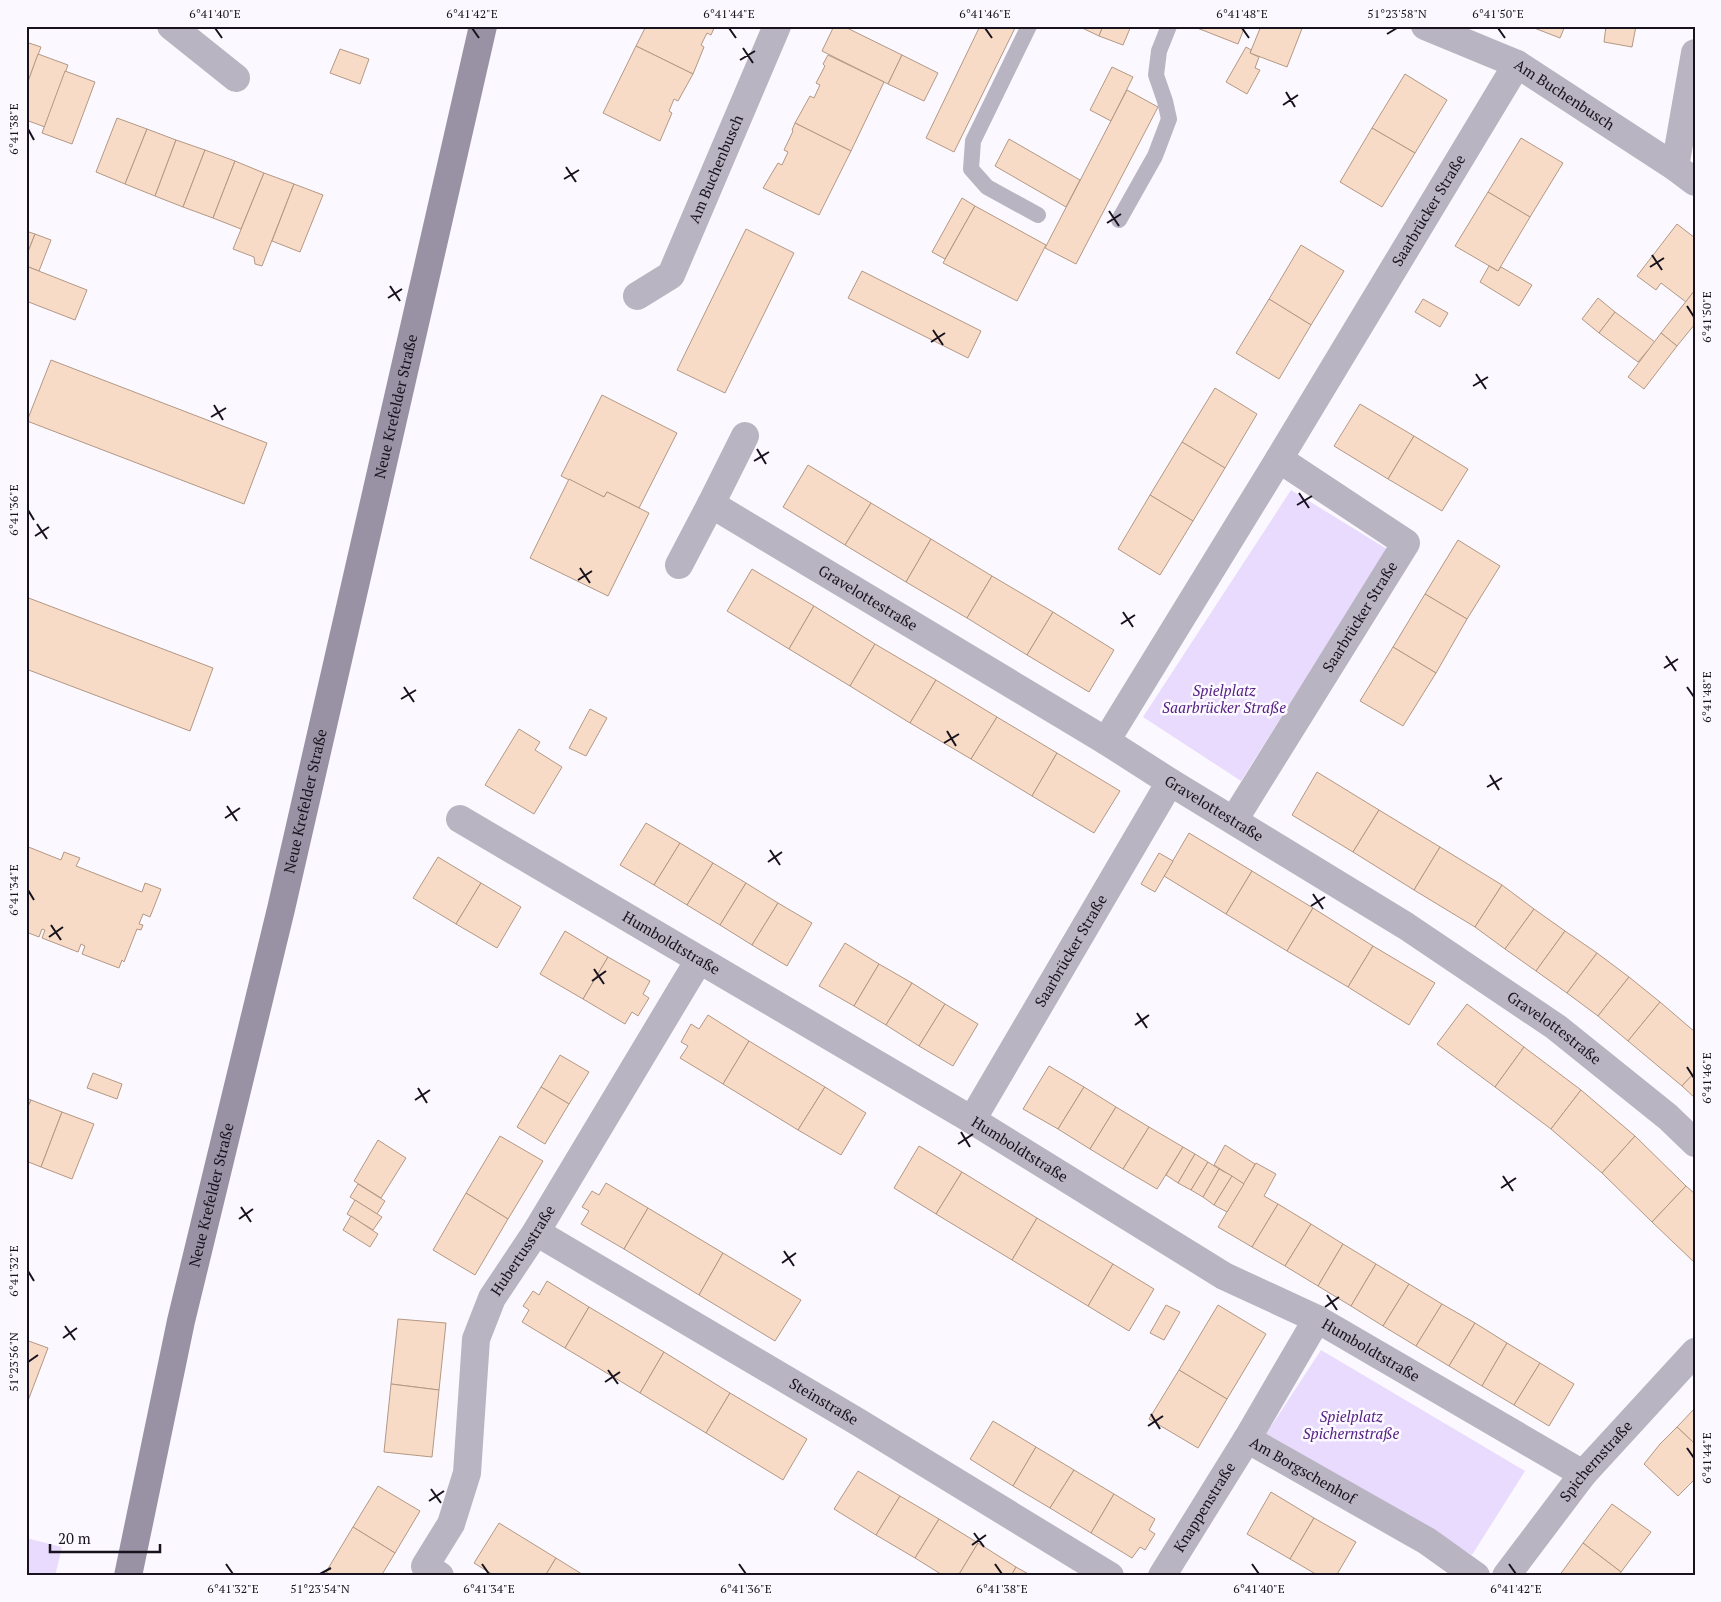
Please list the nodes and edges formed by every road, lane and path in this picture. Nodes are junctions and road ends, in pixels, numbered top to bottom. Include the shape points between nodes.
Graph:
1 (171, 26) edge
2 (484, 26) edge
3 (778, 26) edge
4 (1029, 26) edge
5 (1169, 26) edge
6 (1424, 26) edge
7 (1695, 53) edge
8 (1517, 64) junction
9 (236, 78) dead end
10 (1685, 175) edge
11 (1038, 215) dead end
12 (1120, 220) dead end
13 (636, 296) dead end
14 (745, 436) dead end
15 (1279, 459) junction
16 (711, 504) junction
17 (679, 565) dead end
18 (1106, 741) junction
19 (1170, 782) junction
20 (460, 819) dead end
21 (1234, 820) junction
22 (699, 960) junction
23 (972, 1120) junction
24 (1695, 1143) edge
25 (536, 1232) junction
26 (1317, 1320) junction
27 (1695, 1352) edge
28 (1247, 1439) junction
29 (1583, 1474) junction
30 (432, 1571) edge
31 (128, 1576) edge
32 (1110, 1576) edge
33 (1162, 1576) edge
34 (1476, 1576) edge
35 (1506, 1576) edge

1 - 9 street
2 - 31 main road, Neue Krefelder Straße via 283,899 181,1321
3 - 13 street, Am Buchenbusch via 670,275
4 - 11 lane via 973,141 971,169 987,187
5 - 12 lane via 1156,75 1169,119 1155,156
6 - 8 street, Am Buchenbusch
7 - 10 street
8 - 10 street, Am Buchenbusch
8 - 15 street, Saarbrücker Straße
14 - 16 street
15 - 18 street, Saarbrücker Straße
15 - 21 street, Saarbrücker Straße via 1406,543
16 - 17 street
16 - 18 street, Gravelottestraße
18 - 19 street, Gravelottestraße
19 - 21 street, Gravelottestraße
19 - 23 street, Saarbrücker Straße
20 - 22 street, Humboldtstraße
21 - 24 street, Gravelottestraße via 1406,926 1556,1027 1668,1117
22 - 23 street, Humboldtstraße
22 - 25 street, Hubertusstraße
23 - 26 street, Humboldtstraße via 1224,1276
25 - 30 street, Hubertusstraße via 492,1298 476,1338 467,1473
25 - 32 street, Steinstraße via 858,1422
26 - 28 street, Am Borgschenhof
26 - 29 street, Humboldtstraße
27 - 29 street, Spichernstraße
28 - 33 street, Knappenstraße
28 - 34 street, Am Borgschenhof via 1427,1541
29 - 35 street, Spichernstraße

